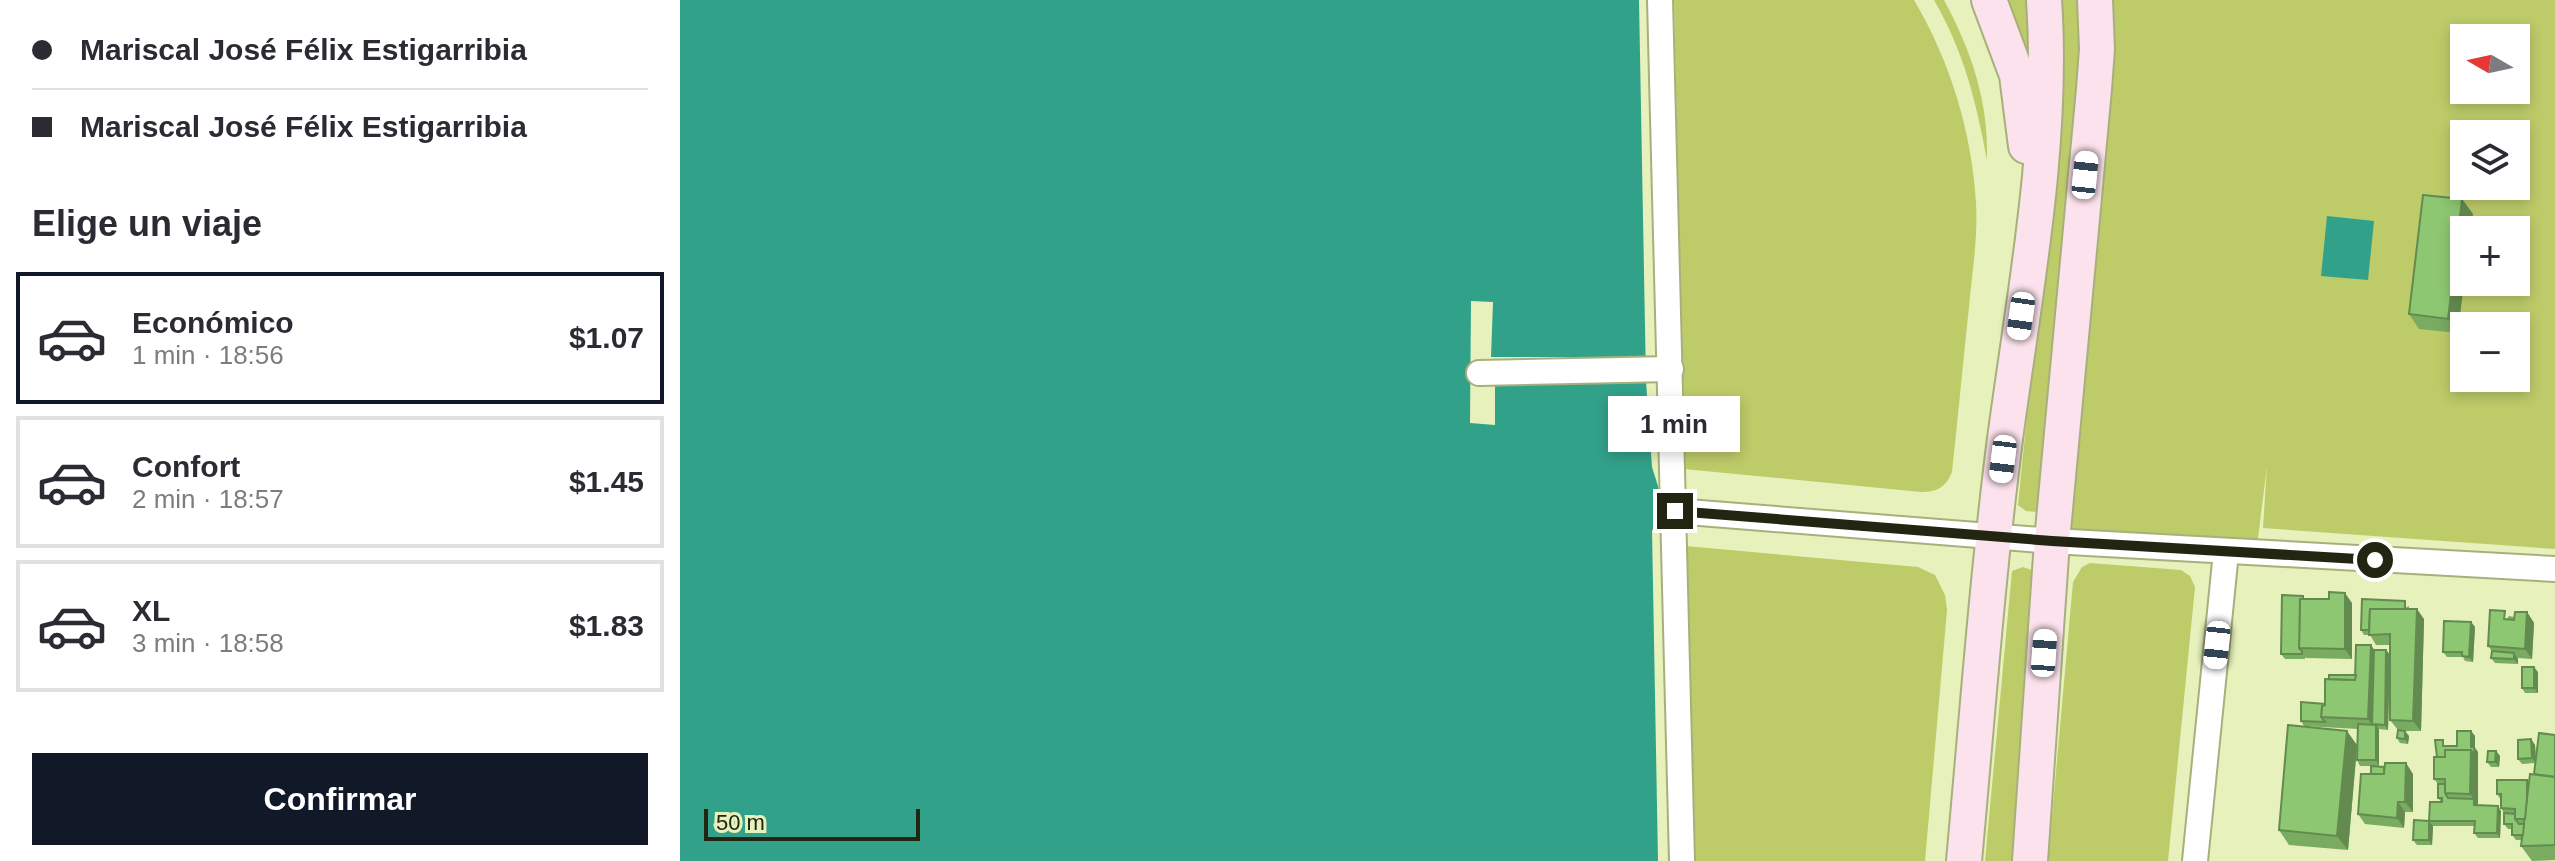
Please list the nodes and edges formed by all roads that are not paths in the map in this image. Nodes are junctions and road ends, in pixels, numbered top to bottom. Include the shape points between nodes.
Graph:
1 (1660, 0) edge
2 (1989, 0) edge
3 (2044, 0) edge
4 (2095, 0) edge
5 (2105, 0) edge
6 (2097, 49) junction
7 (2036, 200) junction
8 (1671, 369) junction
9 (1479, 373) dead end
10 (1675, 511) junction
11 (1993, 536) junction
12 (2052, 541) junction
13 (2226, 552) junction
14 (2555, 569) edge
15 (1682, 861) edge
16 (1964, 861) edge
17 (2030, 861) edge
18 (2195, 861) edge

1 - 8 street
2 - 7 main road via 2017,75
3 - 7 main road via 2047,44
4 - 6 main road
5 - 6 main road
6 - 12 main road
7 - 11 main road
8 - 9 street
8 - 10 street
10 - 11 street
10 - 15 street
11 - 12 street
11 - 16 main road
12 - 13 street
12 - 17 main road
13 - 14 street
13 - 18 street

